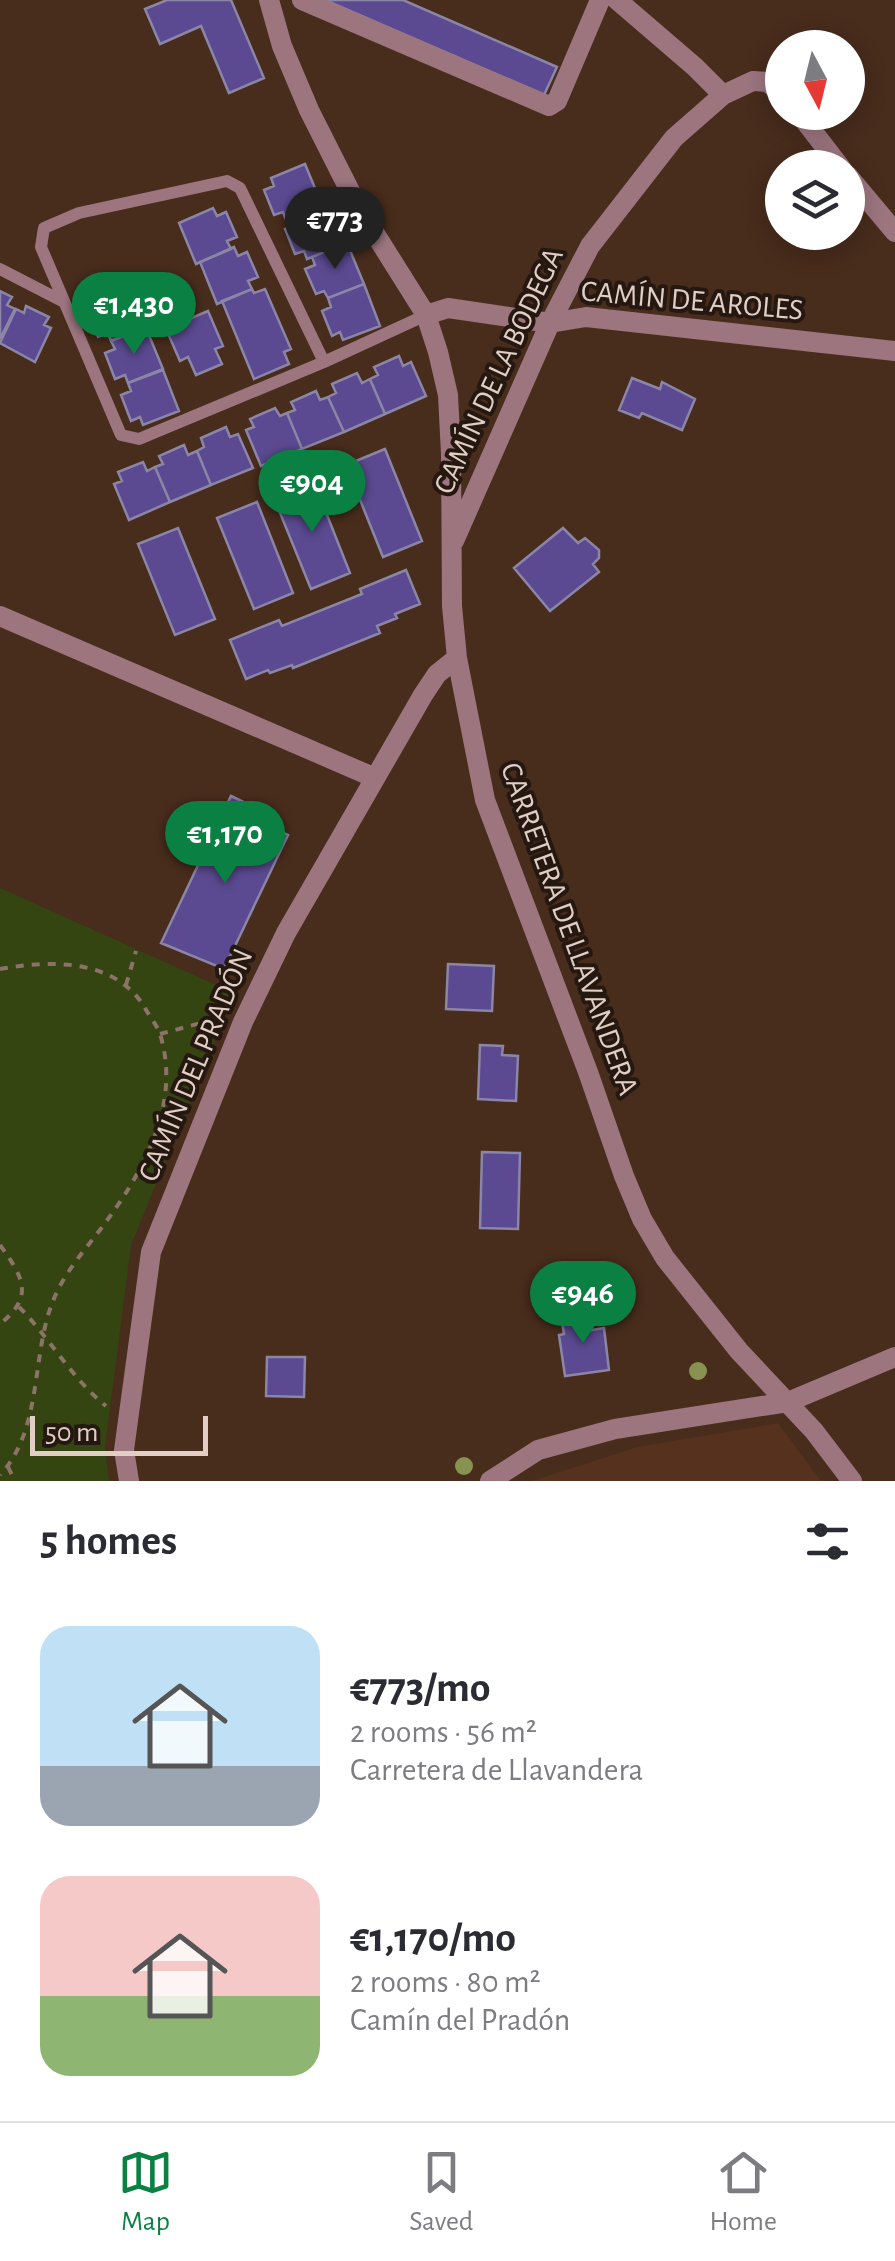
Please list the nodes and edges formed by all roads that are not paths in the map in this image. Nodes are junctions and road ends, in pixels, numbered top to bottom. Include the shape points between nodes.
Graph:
1 (269, 0) edge
2 (285, 0) edge
3 (302, 0) edge
4 (600, 0) edge
5 (617, 0) edge
6 (274, 24) junction
7 (765, 82) edge
8 (723, 95) junction
9 (812, 130) edge
10 (827, 150) edge
11 (865, 196) edge
12 (895, 232) edge
13 (0, 269) edge
14 (64, 302) junction
15 (426, 316) junction
16 (550, 323) junction
17 (895, 351) edge
18 (324, 362) junction
19 (451, 547) junction
20 (0, 616) edge
21 (456, 658) junction
22 (373, 777) junction
23 (895, 1357) edge
24 (788, 1402) junction
25 (129, 1481) edge
26 (490, 1481) edge
27 (852, 1481) edge

1 - 6 street, CARRETERA DE LLAVANDERA
2 - 6 street
3 - 4 street via 549,106 557,101
5 - 8 street
6 - 15 street, CARRETERA DE LLAVANDERA via 357,204
7 - 8 street, CAMÍN DE LA BODEGA
8 - 16 street, CAMÍN DE LA BODEGA via 674,138 590,246
9 - 10 street
11 - 12 street
13 - 14 lane
14 - 18 lane via 121,435 139,438
14 - 18 lane via 41,246 44,228 79,214 228,182 240,188
15 - 16 street, CAMÍN DE AROLES via 448,308
15 - 18 lane
15 - 19 street, CARRETERA DE LLAVANDERA via 448,396
16 - 17 street, CAMÍN DE AROLES via 586,317
16 - 19 street, CAMÍN DE LA BODEGA
19 - 21 street, CARRETERA DE LLAVANDERA
20 - 22 street
21 - 22 street, CAMÍN DEL PRADÓN via 422,695
21 - 24 street, CARRETERA DE LLAVANDERA via 485,800 636,1205 665,1258
22 - 25 street, CAMÍN DEL PRADÓN via 244,1022 151,1252 124,1450
23 - 24 street
24 - 26 street via 614,1429 538,1450
24 - 27 street, CARRETERA DE LLAVANDERA

